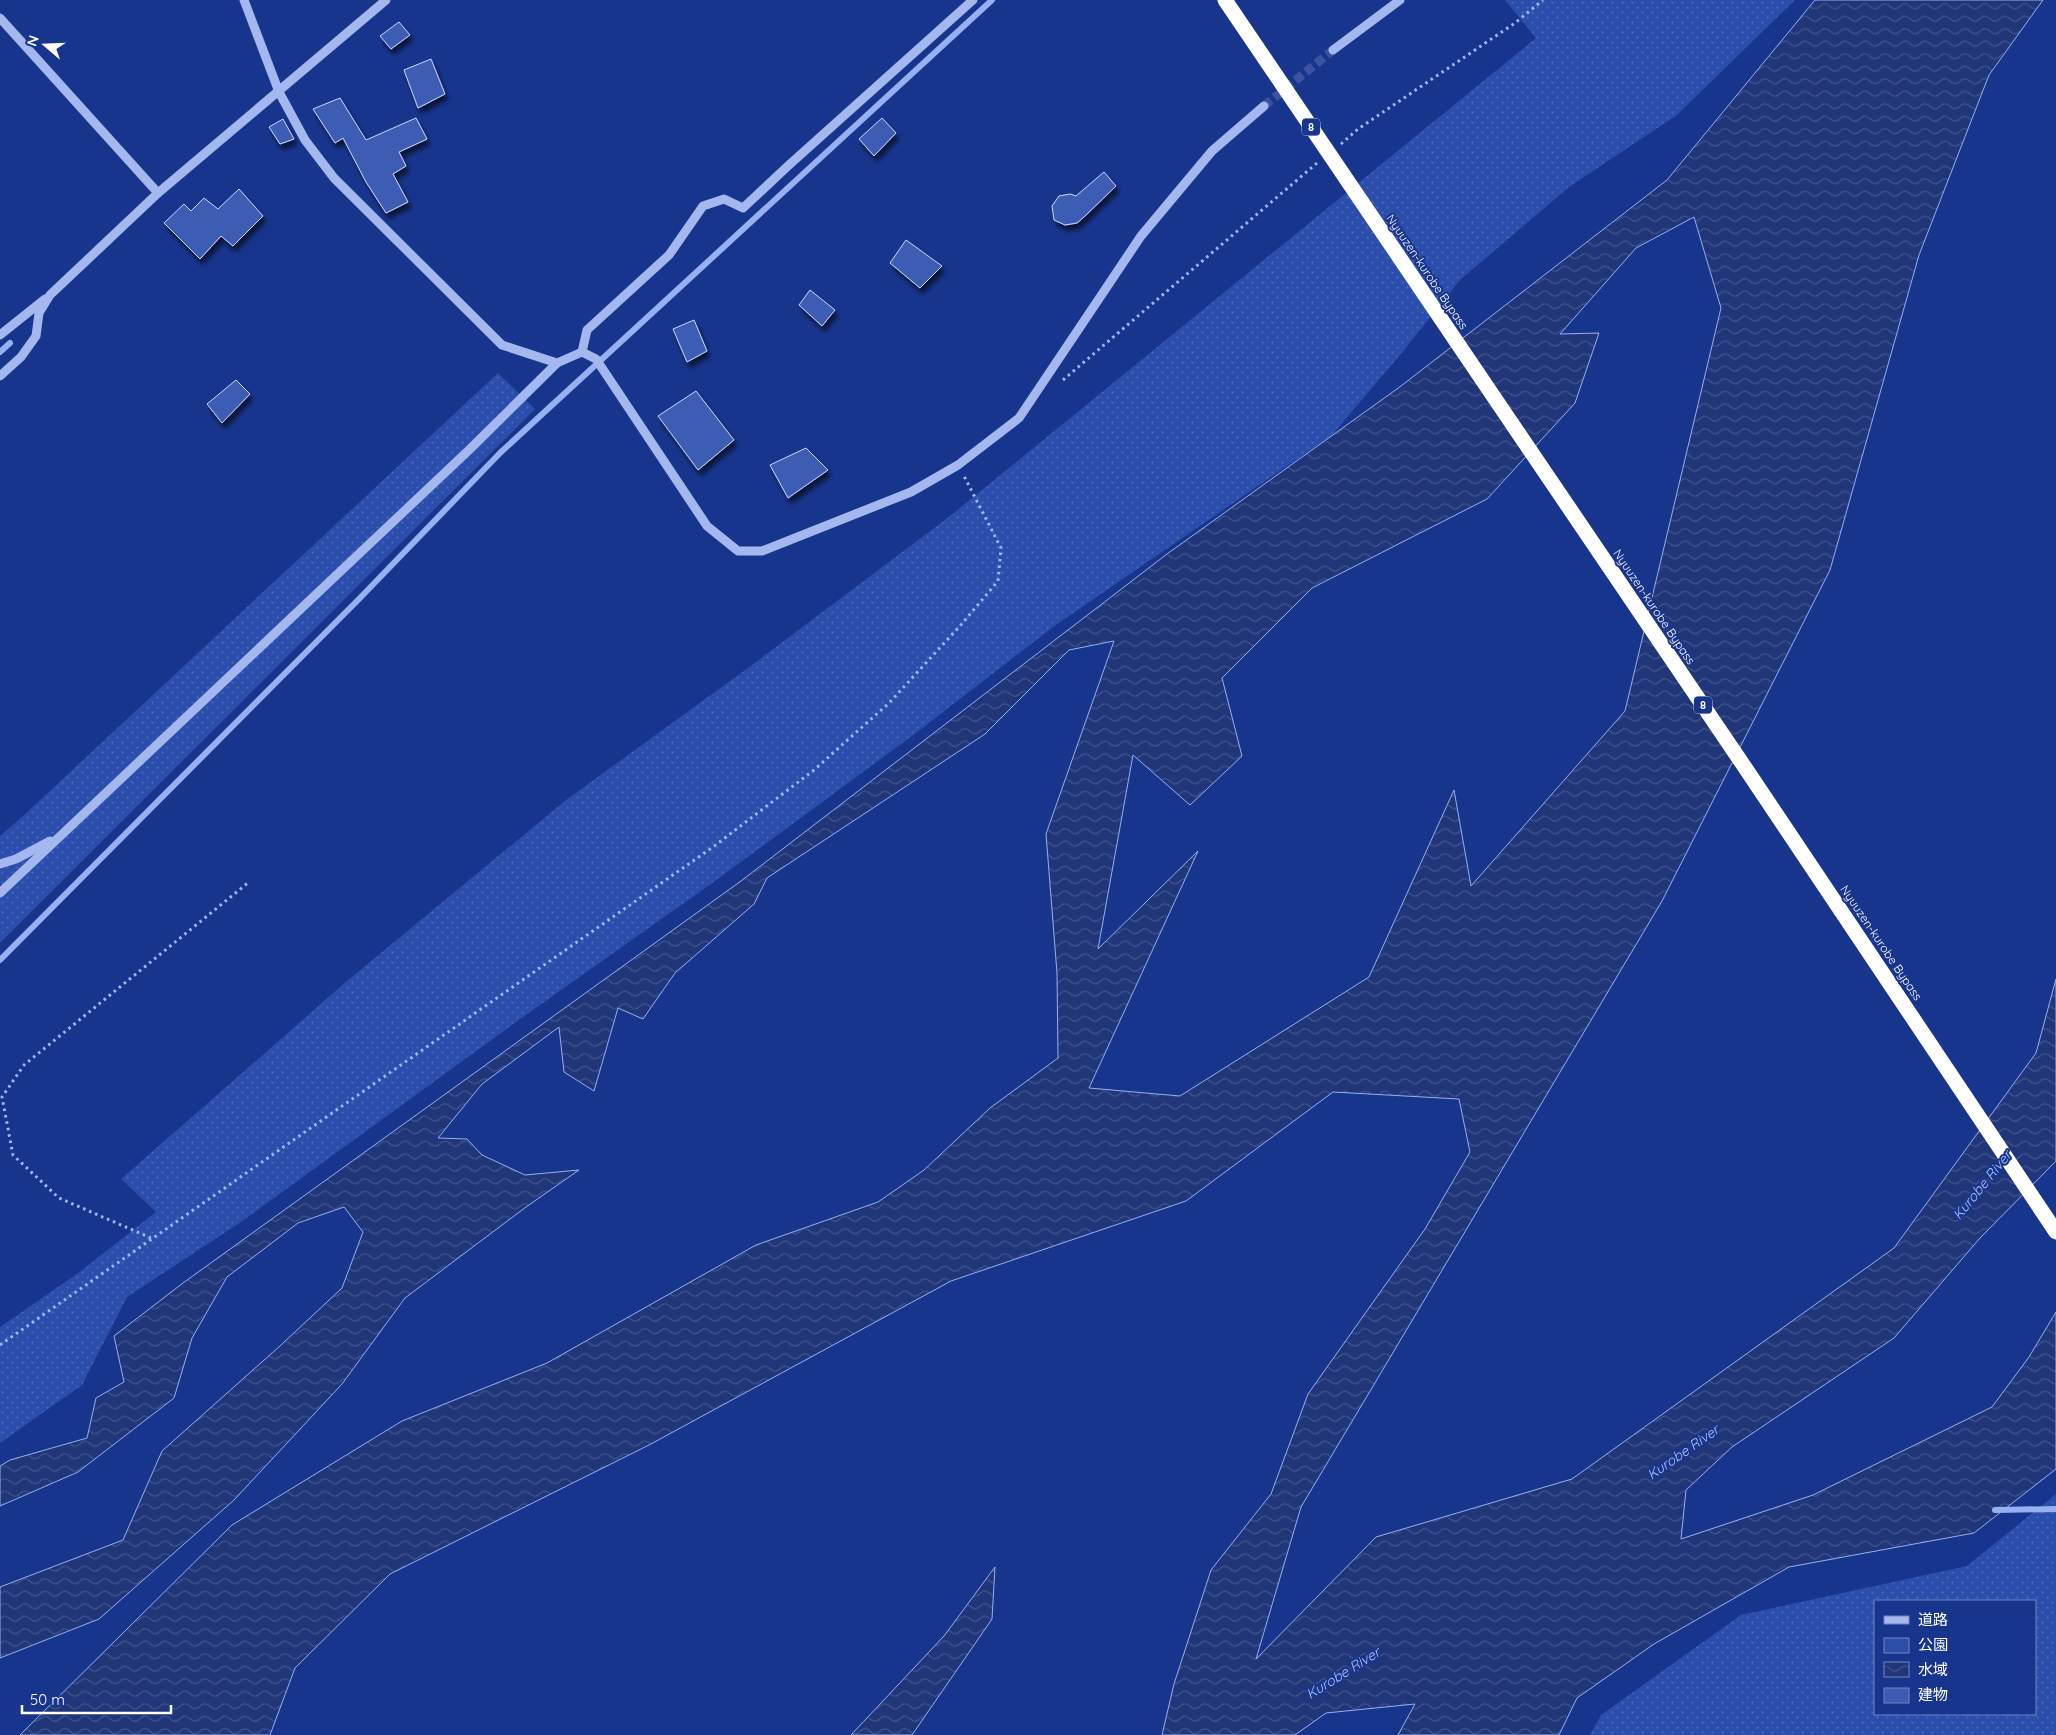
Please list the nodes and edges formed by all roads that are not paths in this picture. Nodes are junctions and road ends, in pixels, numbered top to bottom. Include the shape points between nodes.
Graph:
1 (244, 0) edge
2 (386, 0) edge
3 (973, 0) edge
4 (1225, 0) edge
5 (1400, 0) edge
6 (0, 18) edge
7 (1333, 50) tunnel mouth
8 (278, 92) junction
9 (1264, 106) tunnel mouth
10 (158, 193) junction
11 (50, 295) junction
12 (0, 334) edge
13 (582, 352) junction
14 (557, 363) junction
15 (0, 376) edge
16 (61, 835) junction
17 (0, 864) edge
18 (0, 893) edge
19 (2056, 1232) edge

1 - 8 street
2 - 8 street
3 - 13 street via 743,208 724,199 703,206 669,255 587,330
4 - 19 highway, Nyuuzen-kurobe Bypass / 8
5 - 7 street
6 - 10 street
8 - 10 street
8 - 14 street via 305,140 334,178 483,327 502,345
9 - 13 street via 1212,151 1141,236 1019,418 958,465 911,492 762,551 738,551 707,526 596,358
10 - 11 street
11 - 12 street
11 - 15 street via 39,314 36,336 22,357
13 - 14 street
14 - 16 street
16 - 17 street
16 - 18 street

